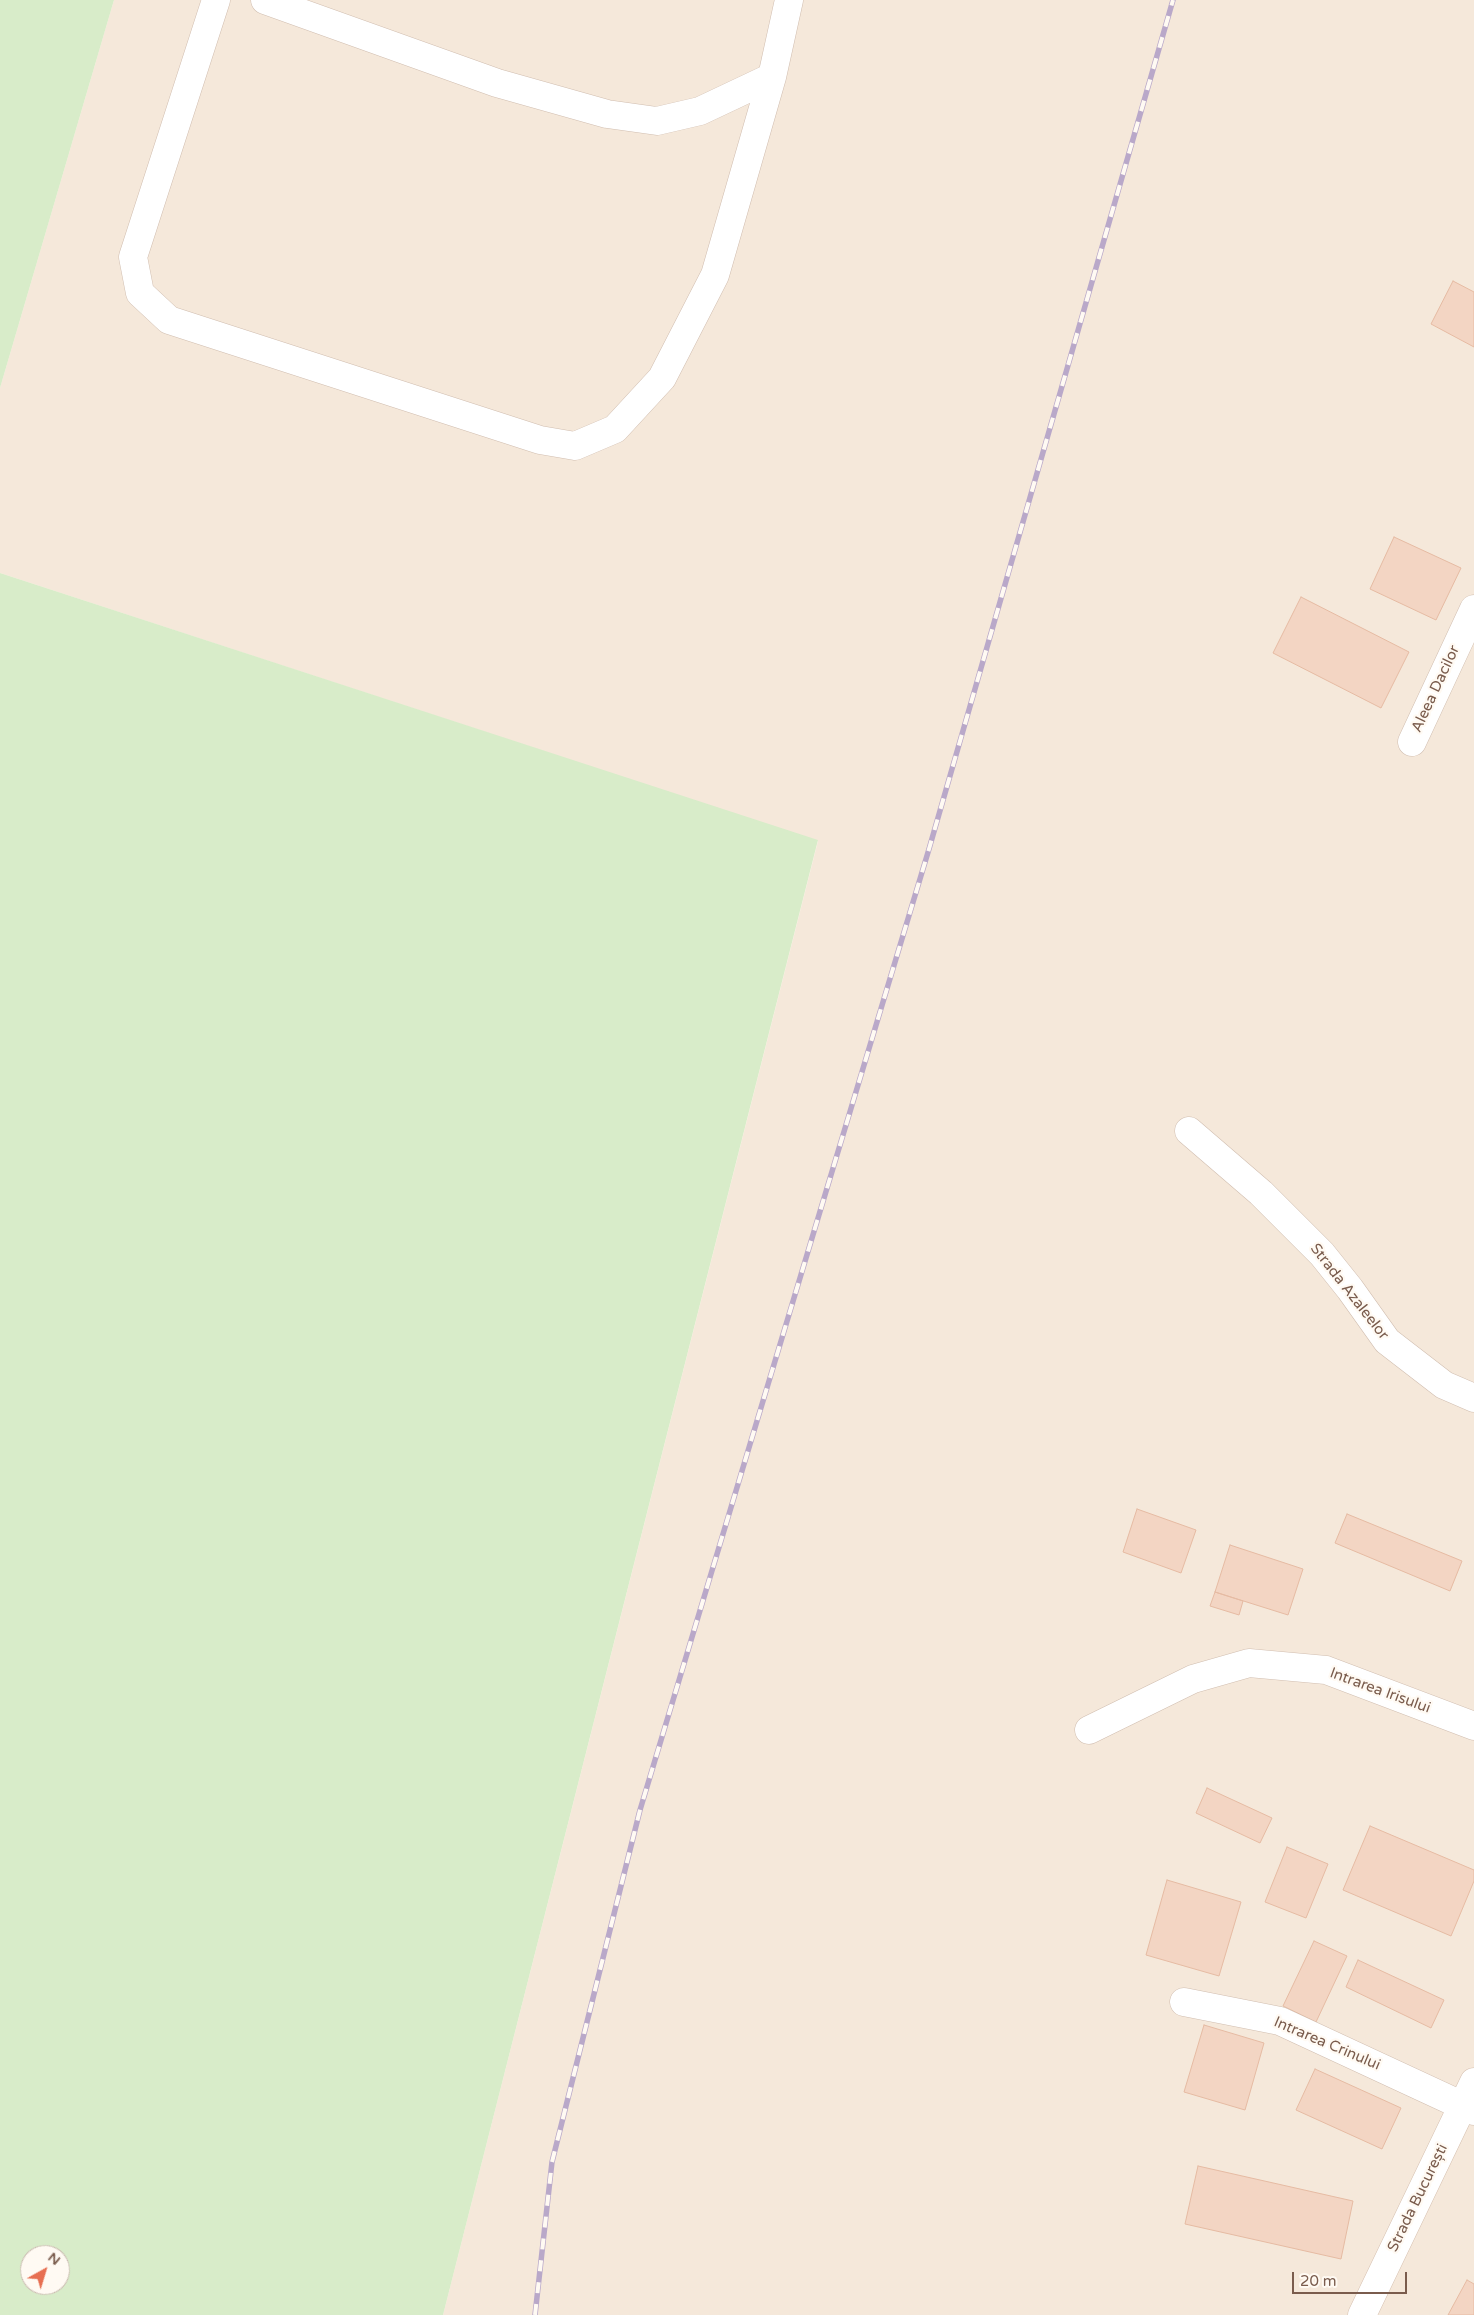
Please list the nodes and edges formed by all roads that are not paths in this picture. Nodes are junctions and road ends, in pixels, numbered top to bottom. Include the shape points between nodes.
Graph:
1 (216, 0) edge
2 (265, 0) edge
3 (789, 0) edge
4 (772, 77) junction
5 (1474, 610) edge
6 (1412, 742) dead end
7 (1189, 1131) dead end
8 (1474, 1398) edge
9 (1474, 1726) edge
10 (1089, 1730) dead end
11 (1184, 2002) dead end
12 (1470, 2099) edge
13 (1362, 2315) edge

1 - 4 street via 133,257 140,293 169,320 540,440 576,446 615,429 662,378 715,275
2 - 4 street via 497,83 607,114 657,121 700,111
3 - 4 street
5 - 6 street, Aleea Dacilor
7 - 8 street, Strada Azaleelor via 1261,1193 1322,1254 1387,1341 1444,1385
9 - 10 street, Intrarea Irisului via 1326,1670 1248,1663 1193,1679
11 - 12 street, Intrarea Crinului via 1280,2021
12 - 13 street, Strada București

